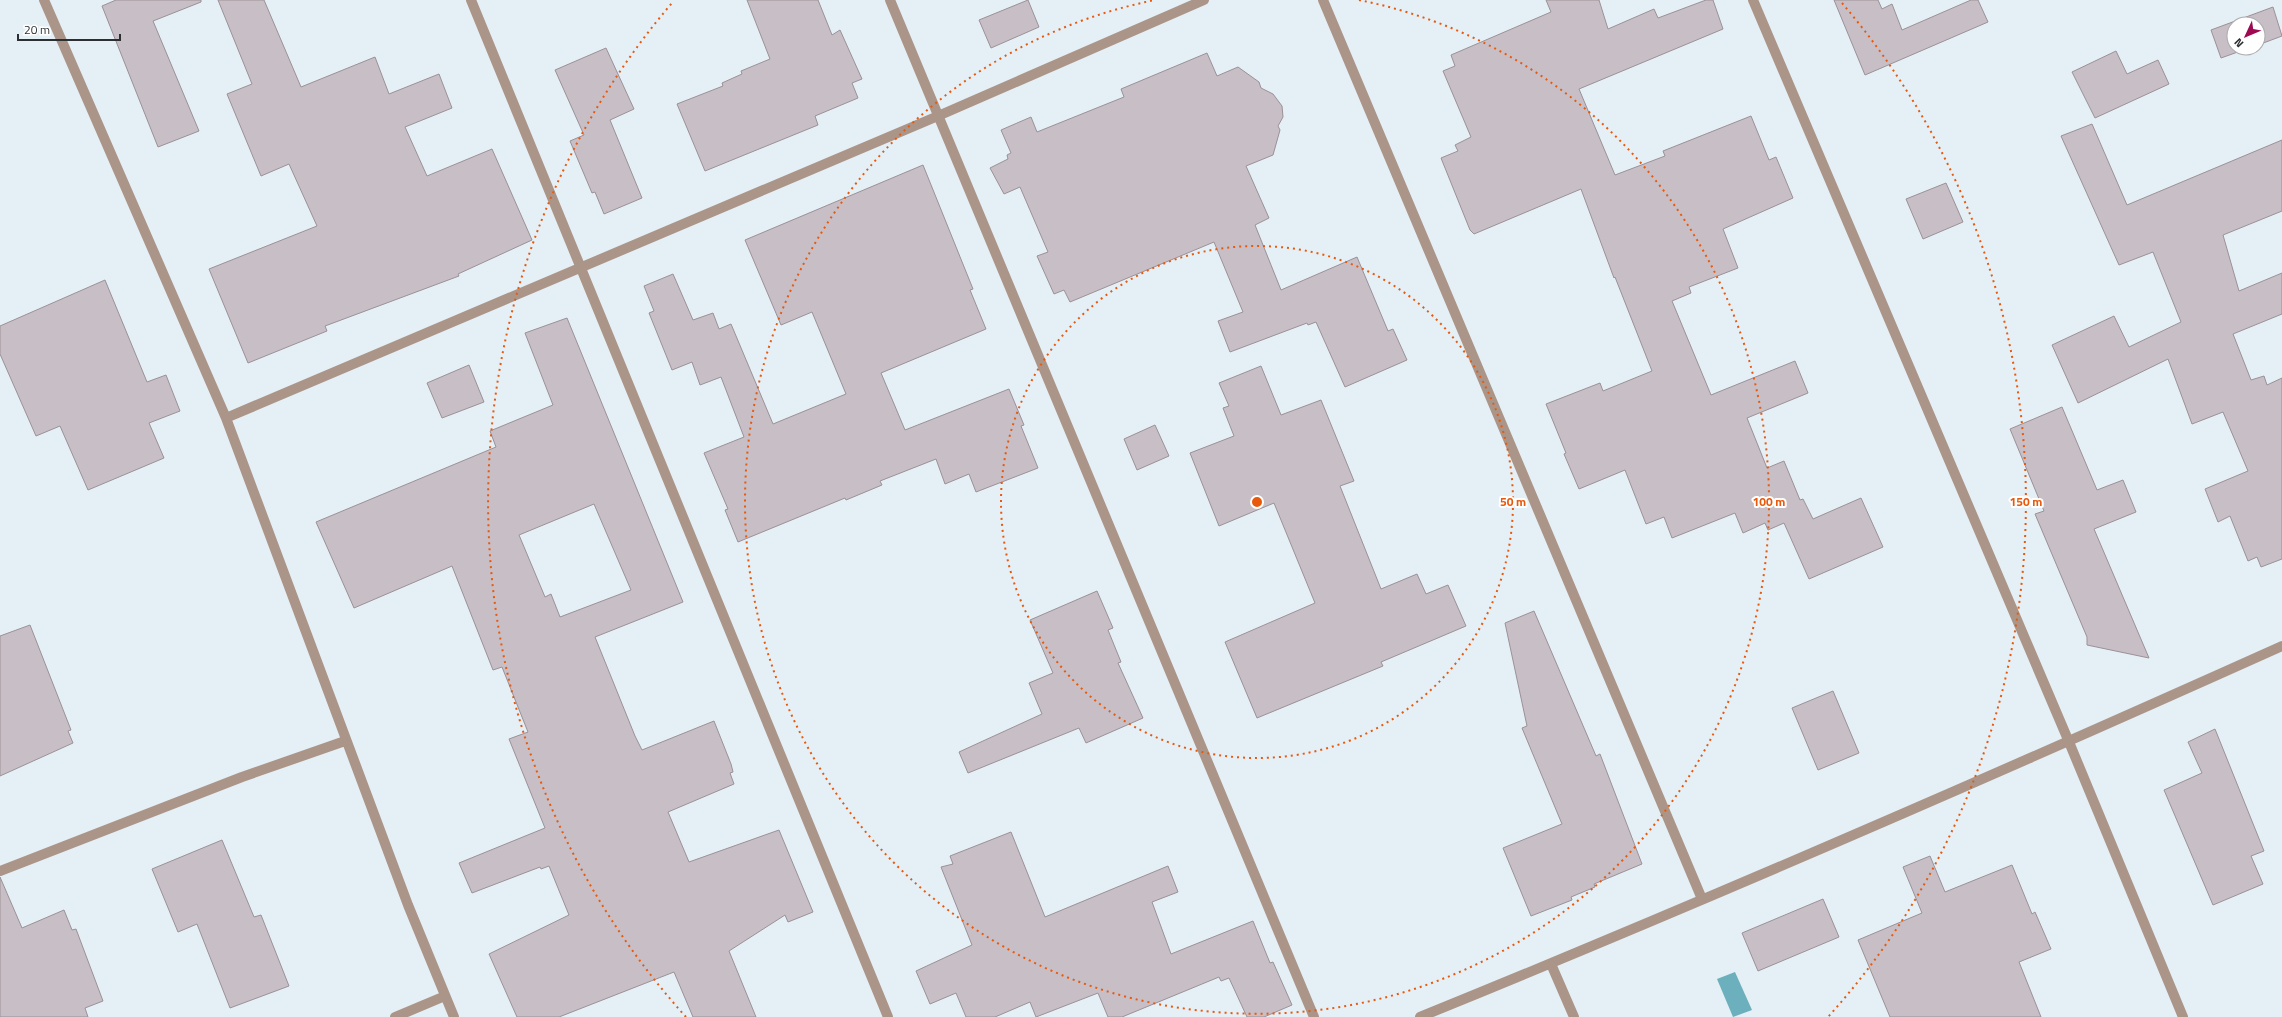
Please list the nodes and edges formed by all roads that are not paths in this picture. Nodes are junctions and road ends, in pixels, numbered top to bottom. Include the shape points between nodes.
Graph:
1 (44, 0) edge
2 (471, 0) edge
3 (890, 0) edge
4 (1204, 0) edge
5 (1323, 0) edge
6 (1753, 0) edge
7 (938, 116) junction
8 (582, 267) junction
9 (226, 418) junction
10 (2282, 646) edge
11 (345, 741) junction
12 (2069, 742) junction
13 (0, 871) edge
14 (1702, 899) junction
15 (1551, 964) junction
16 (446, 996) junction
17 (395, 1017) edge
18 (454, 1017) edge
19 (888, 1017) edge
20 (1314, 1017) edge
21 (1420, 1017) edge
22 (1574, 1017) edge
23 (2183, 1017) edge

1 - 9 street
2 - 8 street
3 - 7 street
4 - 7 street
5 - 14 street
6 - 12 street
7 - 8 street
7 - 20 street
8 - 9 street
8 - 19 street
9 - 11 street
10 - 12 street
11 - 13 street via 242,777
11 - 16 street
12 - 14 street
12 - 23 street
14 - 15 street
15 - 21 street
15 - 22 street
16 - 17 street
16 - 18 street

